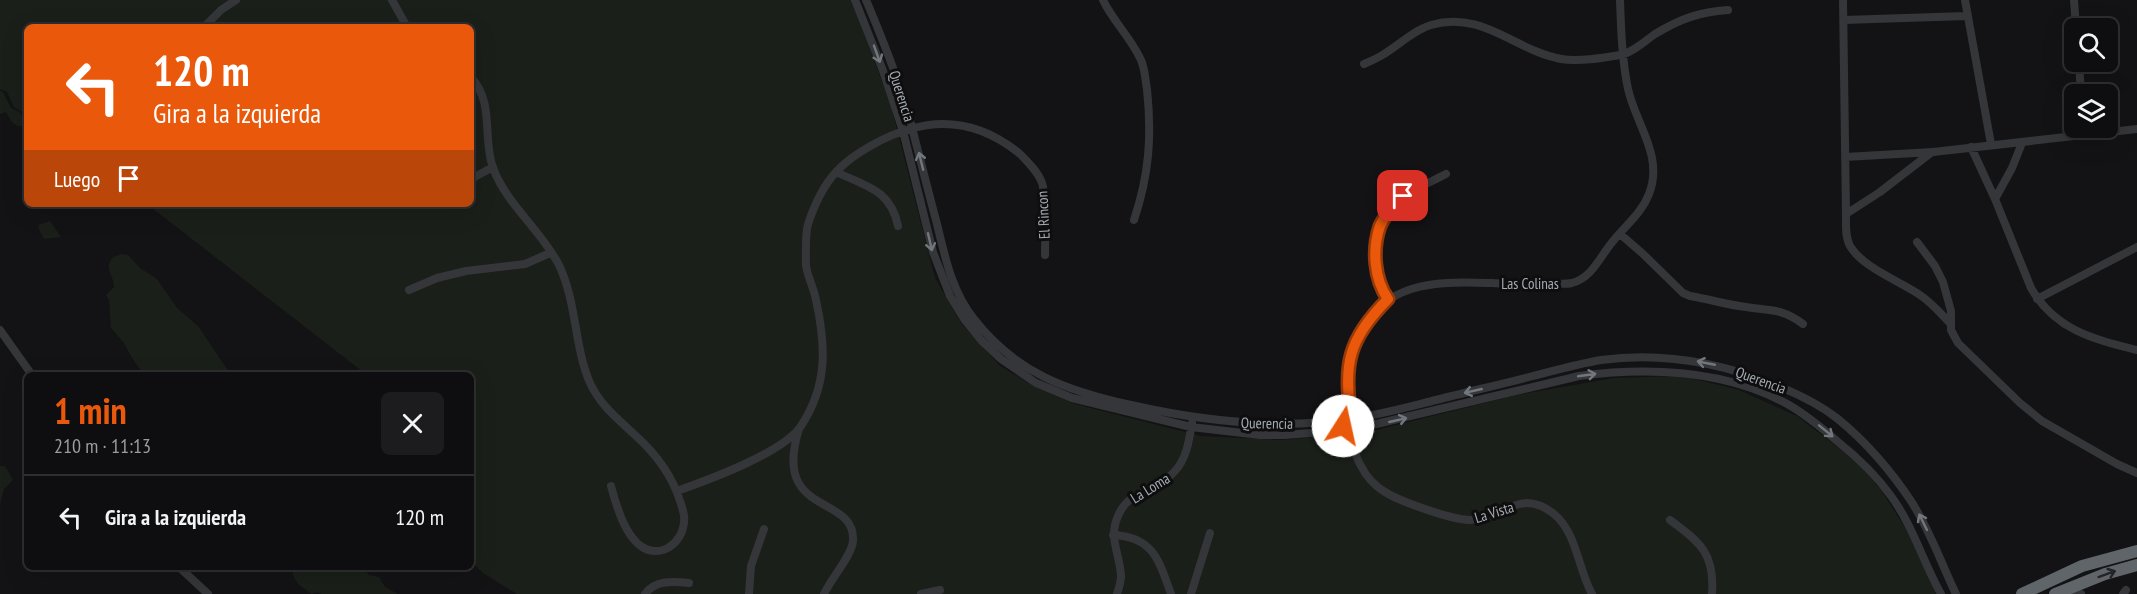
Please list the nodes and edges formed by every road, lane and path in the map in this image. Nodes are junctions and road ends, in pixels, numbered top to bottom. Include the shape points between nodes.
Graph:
1 (236, 0) edge
2 (392, 0) edge
3 (855, 0) edge
4 (866, 0) edge
5 (1103, 0) edge
6 (1620, 0) edge
7 (1843, 0) edge
8 (1965, 0) edge
9 (2074, 0) edge
10 (1728, 10) dead end
11 (1966, 16) junction
12 (2075, 18) edge
13 (1844, 20) junction
14 (207, 24) edge
15 (405, 24) edge
16 (1624, 54) junction
17 (1364, 64) dead end
18 (474, 81) edge
19 (912, 128) junction
20 (2137, 129) edge
21 (2118, 130) edge
22 (903, 131) junction
23 (2064, 134) edge
24 (2022, 142) junction
25 (1990, 144) junction
26 (1971, 147) junction
27 (1933, 152) junction
28 (1845, 157) junction
29 (493, 167) junction
30 (836, 171) junction
31 (1446, 174) dead end
32 (474, 177) edge
33 (1995, 199) junction
34 (1846, 214) junction
35 (1134, 220) dead end
36 (898, 226) dead end
37 (1620, 234) junction
38 (1917, 242) dead end
39 (2137, 247) edge
40 (550, 253) junction
41 (1045, 255) dead end
42 (409, 290) dead end
43 (1388, 299) junction
44 (2037, 299) junction
45 (1803, 324) dead end
46 (1951, 324) junction
47 (0, 330) edge
48 (2137, 350) edge
49 (30, 372) edge
50 (1510, 387) junction
51 (1194, 417) junction
52 (1351, 419) junction
53 (1259, 424) junction
54 (1191, 427) junction
55 (799, 428) junction
56 (1351, 430) junction
57 (1284, 435) junction
58 (1869, 449) junction
59 (1860, 460) junction
60 (2137, 473) edge
61 (611, 486) dead end
62 (677, 491) junction
63 (1670, 520) dead end
64 (764, 529) dead end
65 (1210, 533) dead end
66 (1113, 535) junction
67 (2137, 551) edge
68 (1937, 553) junction
69 (1925, 558) junction
70 (2091, 564) junction
71 (2137, 565) edge
72 (182, 570) edge
73 (688, 583) dead end
74 (940, 590) dead end
75 (2058, 593) edge
76 (208, 594) edge
77 (645, 594) edge
78 (749, 594) edge
79 (824, 594) edge
80 (921, 594) edge
81 (1117, 594) edge
82 (1171, 594) edge
83 (1191, 594) edge
84 (1592, 594) edge
85 (1712, 594) edge
86 (1941, 594) edge
87 (1956, 594) edge
88 (2012, 594) edge
89 (2022, 594) edge
90 (2081, 594) edge

1 - 14 street
2 - 15 street
3 -> 22 street, Querencia
4 - 19 street, Querencia
5 - 35 street via 1137,51 1145,72 1150,140
6 - 16 street, Las Colinas
7 - 13 street
8 - 11 street
9 - 12 street
10 - 16 street via 1705,11 1683,19
11 - 13 street
11 - 25 street
13 - 28 street
16 - 17 street via 1562,59 1524,47 1492,29 1461,21 1430,25
16 - 37 street, Las Colinas via 1632,106 1650,145 1654,171 1653,184 1642,207
18 - 29 street via 485,101
19 - 22 street, El Rincon
19 - 41 street, El Rincon via 943,123 966,125 1006,143 1027,160 1042,183
51 -> 19 street, Querencia via 1072,391 1024,367 987,336 964,306 949,270
20 - 21 street
22 - 30 street, El Rincon via 876,143
22 -> 54 street, Querencia via 939,271 964,320 981,340 1036,383 1072,398
23 - 24 street
24 - 25 street
24 - 33 street
25 - 26 street
26 - 27 street
26 - 33 street
27 - 28 street
27 - 34 street
28 - 34 street
29 - 32 street
29 - 40 street via 514,205
30 - 36 street via 886,197
30 - 55 street via 808,225 806,266 822,334 822,368 816,398
31 - 43 street via 1403,196 1381,225 1376,272
33 - 44 street
34 - 46 street via 1849,244 1856,255 1921,296
37 - 43 street, Las Colinas via 1592,270 1572,283 1431,284
37 - 45 street via 1683,293 1789,314
38 - 46 street via 1943,282
39 - 44 street
40 - 42 street via 525,264 437,278
40 - 62 street via 572,305 591,384 602,403 663,465
43 - 52 street, Las Colinas via 1371,316 1352,351 1347,384
44 - 48 street via 2074,331
46 - 60 street via 1958,343 2020,404 2042,421
47 - 49 street
50 -> 52 street, Querencia
56 -> 50 street, Querencia
58 -> 50 street, Querencia via 1835,417 1795,392 1707,363 1665,357 1599,361
50 -> 59 street, Querencia via 1602,373 1706,376 1788,405
51 - 53 street, Querencia
51 - 54 street, La Loma
52 - 53 street, Querencia
52 - 56 street, Las Colinas
52 - 57 street via 1343,426 1302,429
53 - 54 street via 1240,427 1200,422
54 - 57 street, Querencia
54 - 66 street, La Loma via 1186,451 1175,472 1124,504
55 - 62 street via 772,450
55 - 79 street via 792,456 796,477 808,496 843,516 852,532 850,552
56 - 57 street, Querencia
56 - 84 street, La Vista via 1355,454 1367,476 1384,491 1408,503 1471,520 1523,504 1537,505 1553,514 1574,545
58 - 59 street
68 -> 58 street, Querencia via 1912,503
59 - 69 street, Querencia via 1892,497
61 - 62 street via 631,535 642,547 654,551 667,549 682,532 685,519
63 - 85 street via 1698,543 1710,561
64 - 78 street via 751,566
65 - 83 street
66 - 81 street, La Loma via 1121,577
66 - 82 street via 1147,544 1157,557
67 - 70 highway
68 - 69 street
68 - 87 street, Querencia
69 - 86 street, Querencia
70 - 88 highway via 2060,569
70 - 89 highway
75 -> 71 highway
72 - 76 street
73 - 77 street via 660,583
74 - 80 street
75 - 90 street

